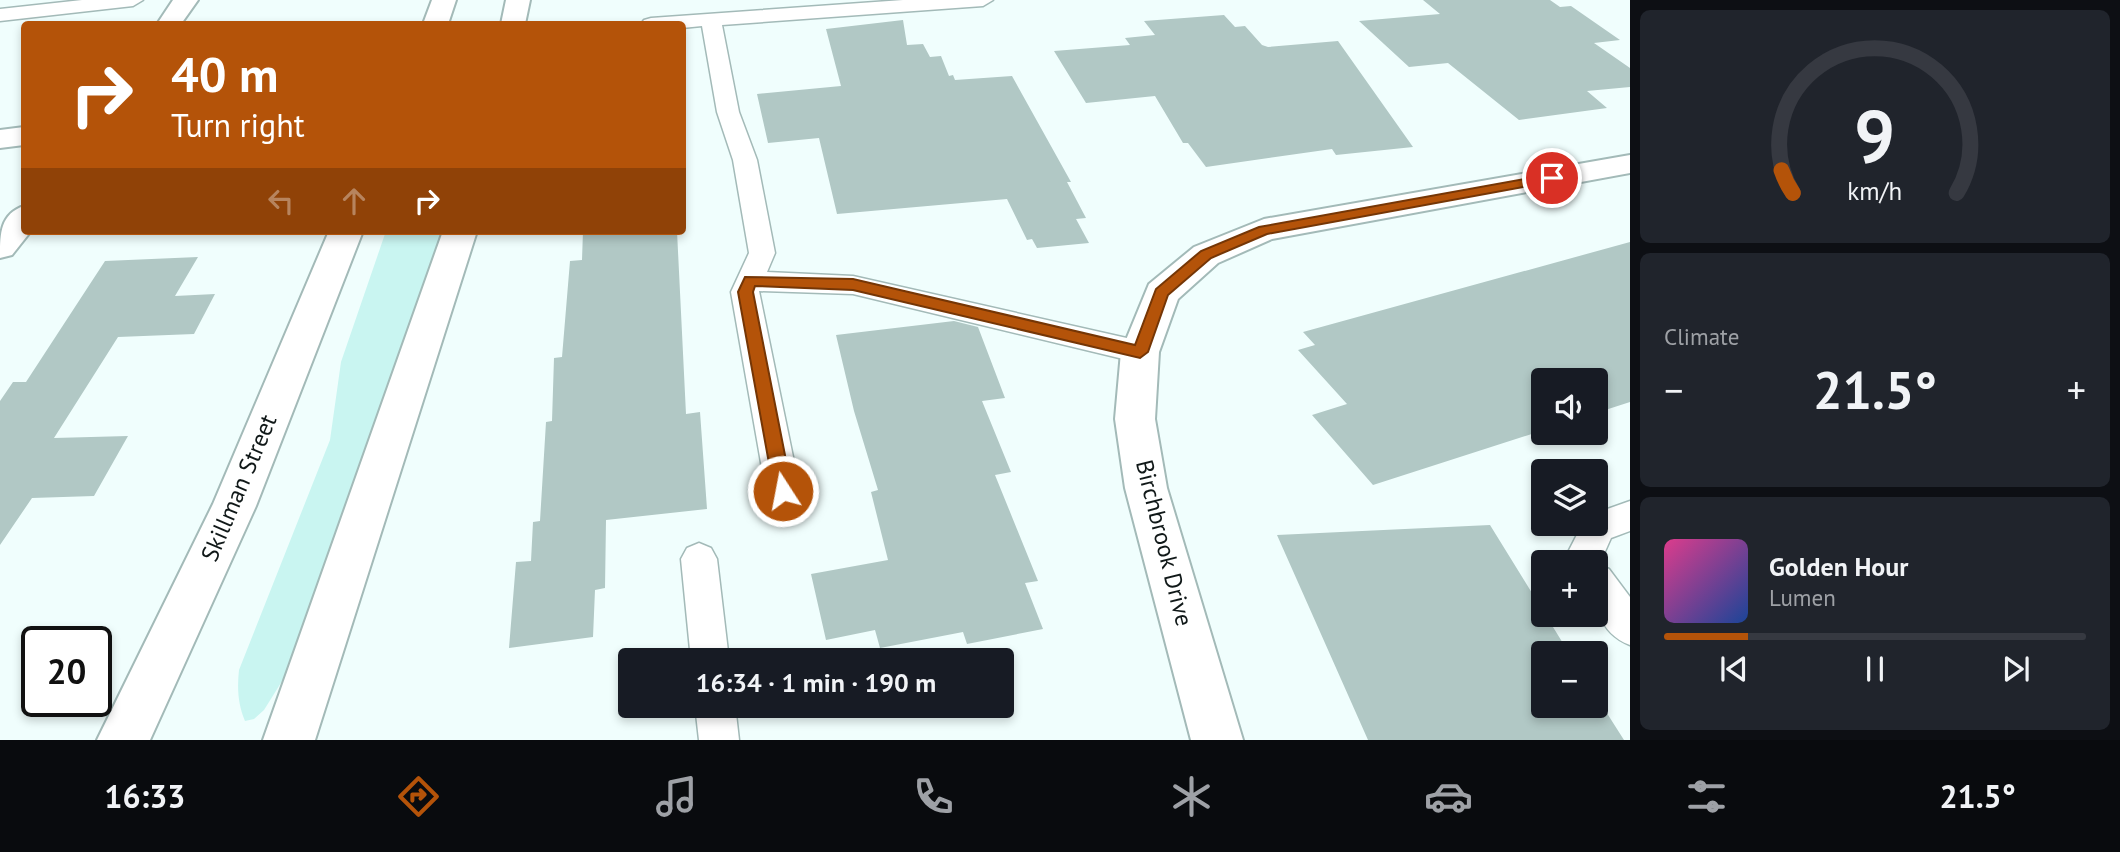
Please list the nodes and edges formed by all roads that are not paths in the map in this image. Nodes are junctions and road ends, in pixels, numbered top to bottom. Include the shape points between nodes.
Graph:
1 (133, 0) edge
2 (186, 0) edge
3 (444, 0) edge
4 (518, 0) edge
5 (983, 0) edge
6 (863, 4) edge
7 (0, 15) edge
8 (711, 20) junction
9 (171, 21) edge
10 (437, 21) edge
11 (514, 21) edge
12 (686, 22) edge
13 (21, 136) edge
14 (0, 139) edge
15 (1630, 164) edge
16 (21, 221) edge
17 (344, 235) edge
18 (459, 235) edge
19 (0, 247) edge
20 (750, 281) junction
21 (1140, 352) junction
22 (783, 491) dead end
23 (1630, 516) edge
24 (1587, 550) edge
25 (699, 559) dead end
26 (1608, 597) edge
27 (1630, 627) edge
28 (709, 648) edge
29 (716, 718) edge
30 (123, 740) edge
31 (289, 740) edge
32 (719, 740) edge
33 (1217, 740) edge

1 - 7 lane
2 - 9 street
3 - 10 street
4 - 11 street
5 - 6 lane
6 - 8 lane
8 - 12 lane
8 - 20 lane via 762,253
13 - 14 street
15 - 21 street, Birchbrook Drive via 1264,230 1206,255 1161,293
16 - 19 street
17 - 30 street, Skillman Street via 234,506
18 - 31 street
20 - 21 lane via 853,285
20 - 22 lane via 745,292
21 - 33 street, Birchbrook Drive via 1135,419 1146,488
23 - 24 lane via 1600,527
25 - 28 lane
26 - 27 lane
29 - 32 lane

